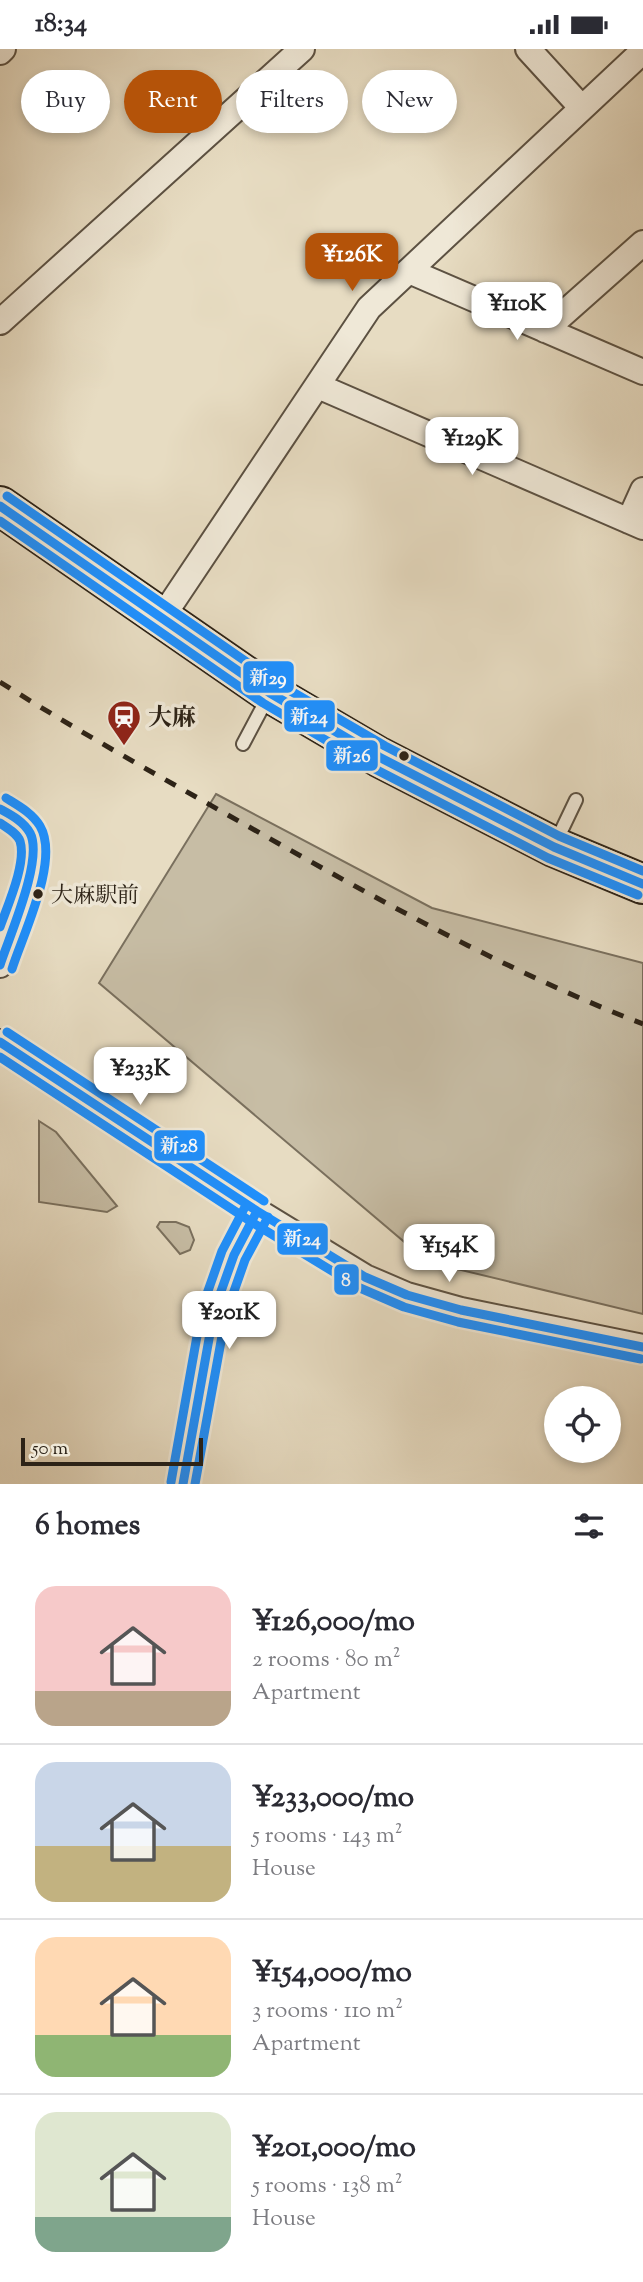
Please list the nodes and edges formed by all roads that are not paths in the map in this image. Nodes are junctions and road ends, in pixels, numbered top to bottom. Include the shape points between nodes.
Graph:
1 (302, 49) edge
2 (528, 49) edge
3 (643, 51) edge
4 (581, 107) junction
5 (643, 243) edge
6 (409, 271) junction
7 (0, 322) edge
8 (545, 330) junction
9 (643, 372) edge
10 (318, 386) junction
11 (643, 490) edge
12 (0, 506) edge
13 (636, 524) edge
14 (160, 619) junction
15 (270, 693) junction
16 (243, 744) dead end
17 (576, 800) dead end
18 (0, 809) edge
19 (554, 847) junction
20 (643, 884) edge
21 (6, 928) edge
22 (0, 965) edge
23 (0, 1042) edge
24 (257, 1211) junction
25 (643, 1347) edge
26 (183, 1484) edge

1 - 7 street
2 - 4 street
3 - 4 street
4 - 6 street
5 - 8 street
6 - 8 street
6 - 10 street via 369,308
8 - 9 street
10 - 13 street
10 - 14 street
11 - 13 street
12 - 14 highway
14 - 15 highway
15 - 16 lane
15 - 19 highway via 379,757
17 - 19 lane
18 - 21 street via 22,823 32,835 35,849 32,868
19 - 20 highway
21 - 22 street
23 - 24 street
24 - 25 street via 365,1277 407,1295
24 - 26 street via 234,1255 214,1311

